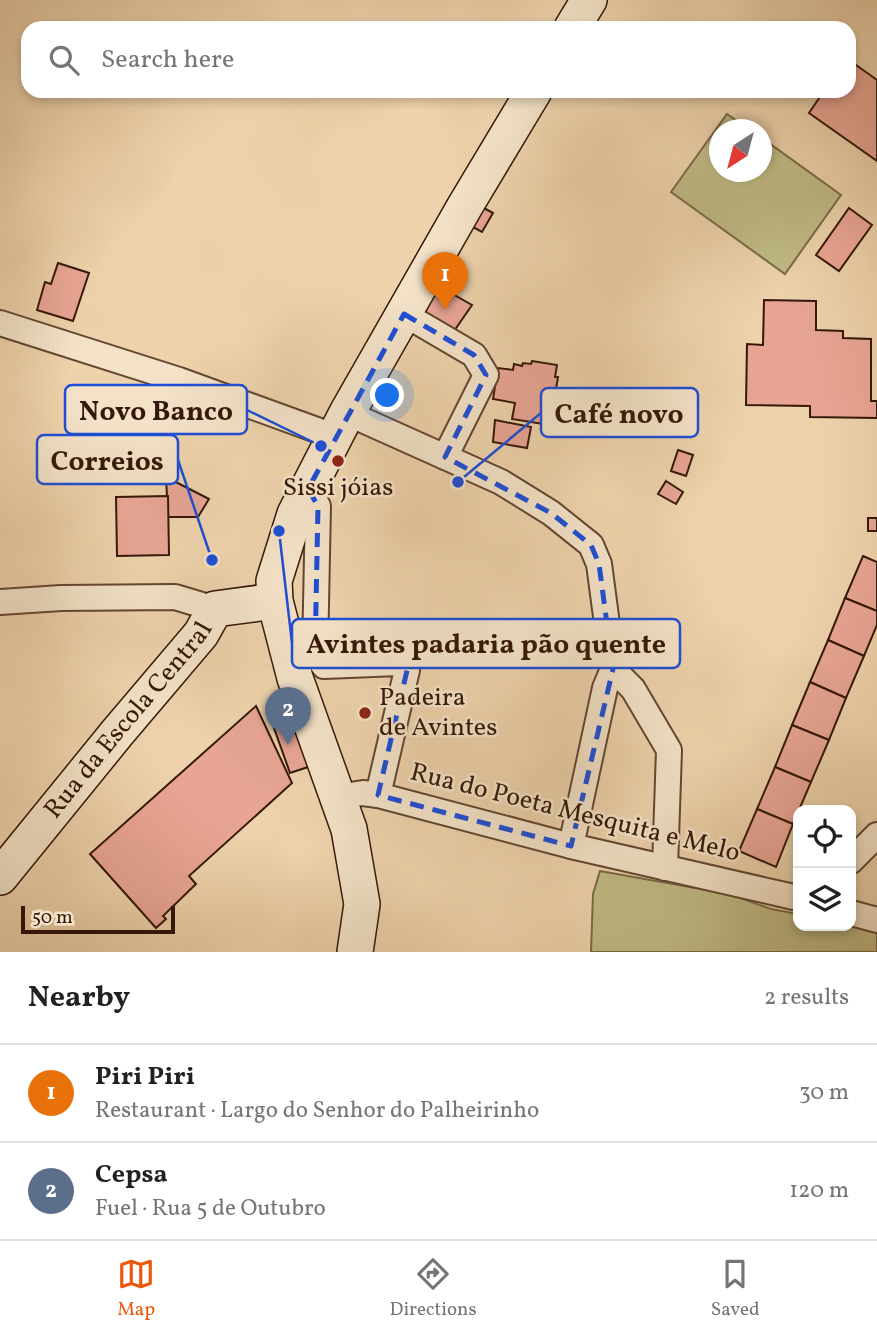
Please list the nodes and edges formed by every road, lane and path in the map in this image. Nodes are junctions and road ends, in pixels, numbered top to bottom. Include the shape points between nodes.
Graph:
1 (589, 0) edge
2 (576, 21) edge
3 (530, 98) edge
4 (404, 314) junction
5 (0, 323) edge
6 (342, 425) junction
7 (445, 457) junction
8 (308, 489) junction
9 (275, 601) junction
10 (0, 602) edge
11 (215, 609) junction
12 (613, 669) junction
13 (378, 795) junction
14 (337, 797) junction
15 (877, 835) edge
16 (571, 846) junction
17 (856, 857) edge
18 (665, 868) junction
19 (0, 877) edge
20 (793, 896) edge
21 (856, 914) edge
22 (877, 920) edge
23 (355, 952) edge

1 - 2 street
3 - 4 street
4 - 6 street
4 - 7 street via 474,355 486,375
5 - 6 street
6 - 7 street
6 - 8 street
7 - 12 street via 501,482 591,545 599,564
8 - 9 street via 295,514 274,581
8 - 13 street via 318,506 315,654 324,667 399,663 407,670
9 - 11 street, Rua da Escola Central
9 - 14 street via 295,678
10 - 11 street via 175,597
11 - 19 street, Rua da Escola Central via 201,634
12 - 16 street
12 - 18 street via 633,689 669,750
13 - 14 street, Rua do Poeta Mesquita e Melo
13 - 16 street, Rua do Poeta Mesquita e Melo
14 - 23 street via 349,829 362,904
15 - 17 street
16 - 18 street, Rua do Poeta Mesquita e Melo
18 - 20 street, Rua do Poeta Mesquita e Melo
21 - 22 street

